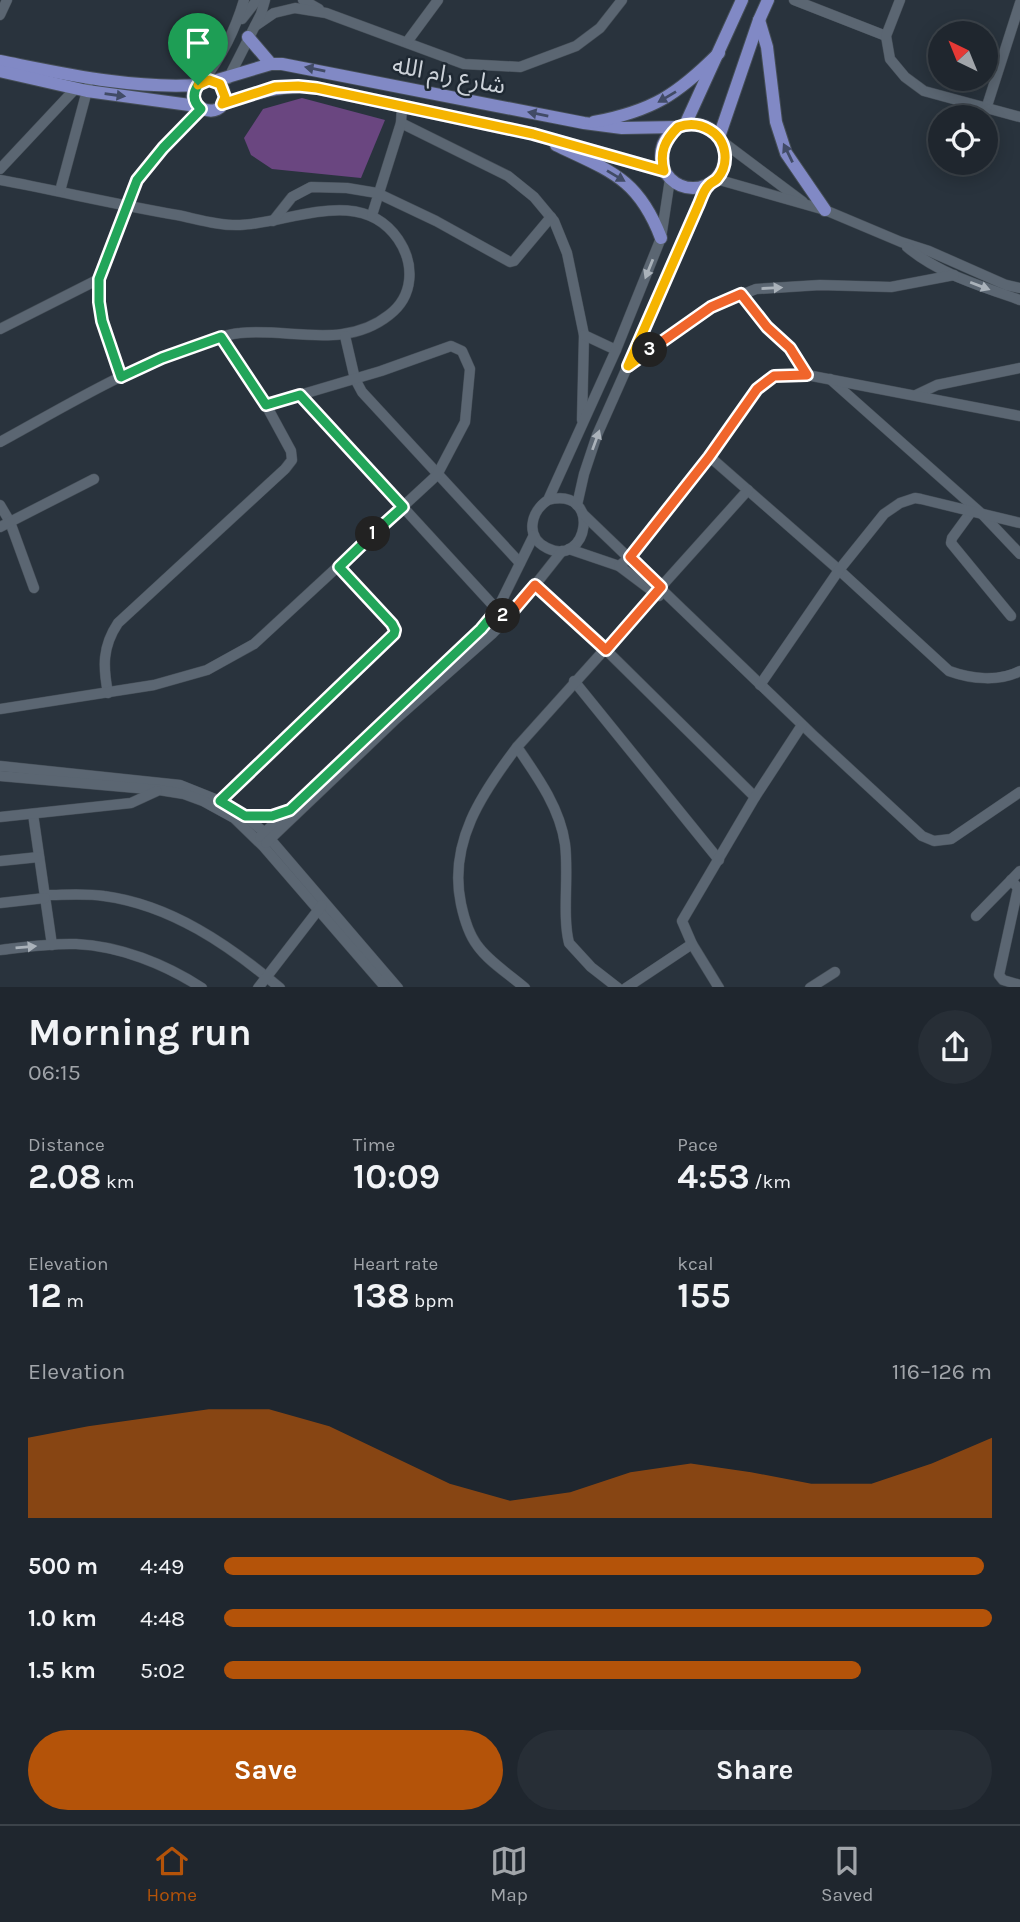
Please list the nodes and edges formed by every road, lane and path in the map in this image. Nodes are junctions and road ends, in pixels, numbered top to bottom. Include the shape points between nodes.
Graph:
1 (7, 0) edge
2 (244, 0) edge
3 (257, 0) edge
4 (265, 0) edge
5 (303, 0) edge
6 (438, 0) edge
7 (621, 0) edge
8 (742, 0) edge
9 (768, 0) edge
10 (794, 0) edge
11 (900, 0) edge
12 (1020, 3) edge
13 (326, 13) junction
14 (0, 15) edge
15 (759, 20) junction
16 (236, 27) junction
17 (251, 32) junction
18 (886, 36) junction
19 (407, 42) junction
20 (719, 53) junction
21 (0, 61) edge
22 (271, 64) junction
23 (0, 71) edge
24 (230, 75) junction
25 (210, 84) junction
26 (85, 86) junction
27 (222, 104) junction
28 (972, 105) edge
29 (987, 105) edge
30 (402, 106) junction
31 (199, 108) junction
32 (998, 112) edge
33 (1020, 117) edge
34 (401, 123) junction
35 (584, 123) junction
36 (682, 126) junction
37 (533, 134) junction
38 (721, 140) junction
39 (0, 169) edge
40 (667, 175) junction
41 (0, 180) edge
42 (712, 182) junction
43 (61, 191) junction
44 (377, 193) junction
45 (807, 204) junction
46 (126, 206) junction
47 (825, 210) junction
48 (372, 215) junction
49 (551, 217) junction
50 (273, 221) junction
51 (661, 238) junction
52 (901, 242) junction
53 (954, 275) junction
54 (99, 279) junction
55 (1020, 288) edge
56 (741, 294) junction
57 (1020, 300) edge
58 (0, 329) edge
59 (584, 335) junction
60 (345, 336) junction
61 (221, 337) junction
62 (617, 350) junction
63 (628, 366) junction
64 (1020, 368) edge
65 (807, 375) junction
66 (121, 377) junction
67 (355, 379) junction
68 (830, 379) junction
69 (300, 395) junction
70 (916, 395) junction
71 (266, 405) junction
72 (1020, 416) edge
73 (582, 425) junction
74 (0, 442) edge
75 (709, 457) junction
76 (437, 475) junction
77 (94, 479) dead end
78 (748, 490) junction
79 (548, 500) junction
80 (0, 505) edge
81 (403, 507) junction
82 (580, 510) junction
83 (971, 512) junction
84 (983, 515) junction
85 (1020, 523) edge
86 (5, 525) edge
87 (534, 535) junction
88 (566, 550) junction
89 (1020, 554) edge
90 (630, 557) junction
91 (520, 563) junction
92 (619, 566) junction
93 (339, 567) junction
94 (839, 570) junction
95 (535, 585) junction
96 (34, 588) dead end
97 (658, 590) junction
98 (497, 610) junction
99 (1011, 616) dead end
100 (506, 619) junction
101 (606, 650) junction
102 (1020, 671) edge
103 (574, 681) junction
104 (760, 685) junction
105 (108, 694) junction
106 (0, 709) edge
107 (802, 725) junction
108 (517, 747) junction
109 (0, 766) edge
110 (0, 776) edge
111 (159, 790) junction
112 (1020, 792) edge
113 (755, 797) junction
114 (220, 801) junction
115 (290, 810) junction
116 (33, 814) junction
117 (245, 816) junction
118 (0, 817) edge
119 (290, 822) junction
120 (264, 839) junction
121 (282, 853) junction
122 (39, 858) junction
123 (719, 860) junction
124 (0, 861) edge
125 (1020, 871) edge
126 (1011, 880) junction
127 (45, 897) junction
128 (0, 903) edge
129 (322, 905) junction
130 (976, 916) dead end
131 (692, 944) junction
132 (52, 945) junction
133 (0, 950) edge
134 (835, 972) dead end
135 (267, 977) junction
136 (1020, 985) edge
137 (200, 987) edge
138 (259, 987) edge
139 (279, 987) edge
140 (385, 987) edge
141 (397, 987) edge
142 (524, 987) edge
143 (617, 987) edge
144 (628, 987) edge
145 (718, 987) edge
146 (812, 987) edge

1 - 14 street
2 - 16 street
3 - 16 street
4 - 17 street
5 - 13 street
6 - 19 street
7 - 19 street via 600,28 576,46 520,67 464,64
8 - 20 main road
9 - 15 main road
10 - 18 street
11 - 18 street
12 - 29 street
13 - 17 street via 283,10
13 - 19 street
15 - 38 main road
47 -> 15 main road via 786,153 776,122
16 - 25 street
17 - 22 main road
17 - 24 street
18 - 28 street via 890,59 905,77 924,91
20 -> 35 main road via 692,80 662,100 625,116
20 - 36 main road
21 - 26 main road, شارع رام الله
22 - 24 main road, شارع رام الله
35 -> 22 main road, شارع رام الله via 296,65
23 - 26 main road, شارع رام الله
24 - 25 main road, شارع رام الله
25 - 26 main road, شارع رام الله
25 - 27 main road via 225,97
25 - 31 main road via 193,96
26 -> 31 main road, شارع رام الله
26 - 39 street
26 - 43 street
27 - 30 main road, شارع رام الله via 275,87 298,86
27 - 31 main road via 216,110
30 - 34 street
30 - 37 main road, شارع رام الله
31 - 46 street via 137,180
32 - 33 street
34 - 44 street
34 - 49 street via 508,176
35 - 36 main road, شارع رام الله via 622,128
36 - 38 main road via 703,127
36 - 40 main road via 664,145 662,162
37 - 40 main road, شارع رام الله
37 -> 51 main road via 629,184
38 - 42 main road via 725,160
38 - 45 street
40 - 42 main road via 686,187
40 - 51 street
41 - 43 street
42 - 45 street
42 - 63 street
43 - 46 street
44 - 48 street
44 - 49 street via 510,262
44 - 50 street via 311,187 292,197
45 - 47 street
46 - 50 street via 235,225
46 - 54 street
47 - 52 street
48 - 50 street via 316,211
48 - 60 street via 399,240 410,278 390,315
49 - 59 street via 567,253
51 -> 62 street
52 - 53 street via 923,260
52 - 55 street
56 -> 53 street via 820,285 891,287
53 -> 57 street
54 - 58 street
54 - 66 street via 102,321
56 - 63 street via 705,311
56 - 65 street via 790,348
59 - 62 street
59 - 73 street
60 - 61 street via 243,332
60 - 67 street
61 - 66 street
61 - 71 street
62 - 73 street
82 -> 63 street via 584,474
64 - 70 street via 937,385
65 - 68 street
65 - 75 street via 774,376 764,383
66 - 74 street
67 - 69 street
67 - 76 street
67 - 76 street via 451,346 462,351 470,369 465,422
68 - 70 street
68 - 84 street
69 - 71 street
69 - 81 street
70 - 72 street
71 - 105 street via 292,451 289,466 118,624 104,654
73 - 79 street
75 - 78 street
75 - 90 street
76 - 81 street
76 - 91 street
77 - 86 street
78 - 94 street
78 - 97 street
79 - 82 street via 564,498
79 - 87 street via 534,514
80 - 86 street
81 - 93 street
81 - 98 street
82 - 88 street via 583,534
82 - 90 street
83 - 84 street
83 - 94 street via 915,498 900,503 884,514
83 - 99 street via 952,545
84 - 85 street
84 - 89 street
86 - 96 street
87 - 88 street via 545,547
87 - 91 street
88 - 92 street
88 - 95 street
90 - 92 street
90 - 97 street
91 - 98 street
92 - 97 street
93 - 105 street via 271,630 223,663 174,680
93 - 114 street via 392,624 394,634
94 - 102 street via 949,671 995,678
94 - 104 street
95 - 100 street
95 - 101 street
97 - 101 street
97 - 104 street
98 - 100 street
98 - 115 street
100 - 119 street
101 - 103 street
101 - 113 street
103 - 108 street
103 - 123 street
104 - 107 street
105 - 106 street
107 - 112 street via 929,840 951,839
107 - 113 street
108 - 142 street via 495,775 468,824 457,877 462,910 475,943
108 - 143 street via 540,780 562,828 569,943
109 - 114 street via 180,785
110 - 111 street
111 - 116 street via 131,803
111 - 120 street via 184,794 220,809
113 - 123 street
114 - 117 street
115 - 117 street via 272,816
115 - 120 street
116 - 118 street
116 - 122 street
117 - 120 street
119 - 120 street
119 - 121 street
120 - 121 street
120 - 129 street
121 - 129 street
122 - 124 street
122 - 127 street
123 - 131 street via 682,922
125 - 126 street
126 - 130 street
126 - 136 street via 1018,888 999,975
127 - 128 street
127 - 132 street
127 - 135 street via 104,896 148,906 199,929
129 - 135 street
129 - 140 street
129 - 141 street
131 - 144 street
131 - 145 street
133 -> 132 street
132 - 137 street via 95,946 138,956
134 - 146 street
135 - 138 street
135 - 139 street

